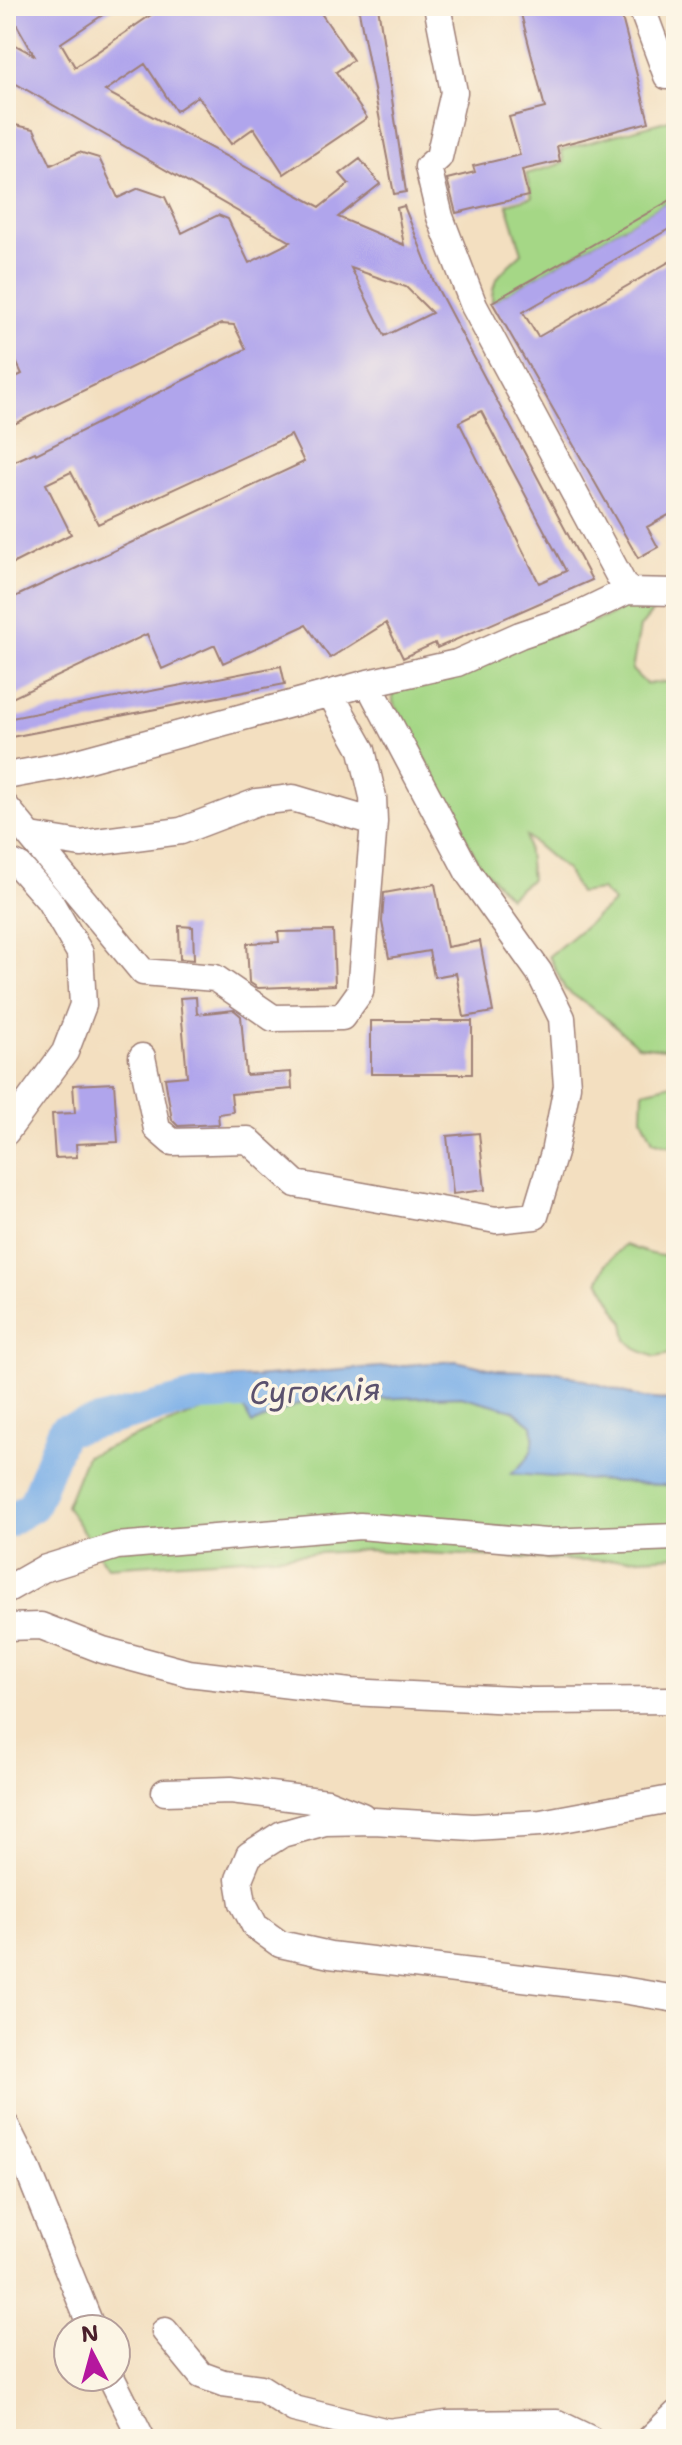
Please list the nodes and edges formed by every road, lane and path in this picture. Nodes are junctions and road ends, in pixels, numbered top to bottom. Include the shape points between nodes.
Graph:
1 (437, 6) edge
2 (641, 6) edge
3 (667, 76) dead end
4 (627, 591) junction
5 (676, 592) edge
6 (368, 683) junction
7 (330, 693) junction
8 (6, 776) edge
9 (6, 807) edge
10 (374, 822) junction
11 (31, 836) junction
12 (6, 860) edge
13 (142, 1057) dead end
14 (6, 1132) edge
15 (676, 1537) edge
16 (6, 1590) edge
17 (6, 1627) edge
18 (676, 1700) edge
19 (165, 1792) dead end
20 (676, 1798) edge
21 (374, 1821) junction
22 (676, 1999) edge
23 (6, 2126) edge
24 (86, 2313) edge
25 (165, 2331) dead end
26 (119, 2393) edge
27 (676, 2414) edge
28 (142, 2439) edge
29 (590, 2439) edge
30 (650, 2439) edge

1 - 4 street via 454,92 439,157 428,167 440,217 474,306
2 - 3 street
4 - 5 street
4 - 6 street via 457,663
6 - 7 street
6 - 13 street via 469,874 539,972 562,1018 567,1086 535,1216 496,1220 296,1184 248,1140 172,1142 157,1129
7 - 8 street via 66,765
7 - 10 street via 362,750
9 - 11 street
10 - 11 street via 293,798 257,802 181,831 81,844
10 - 11 street via 360,992 342,1017 273,1018 215,978 143,972
12 - 14 street via 20,867 49,900 80,953 83,1005 65,1052
15 - 16 street via 546,1542 360,1526 117,1546 43,1569
17 - 18 street via 41,1626 188,1673 350,1692 533,1701
19 - 21 street via 231,1790 327,1802
20 - 21 street via 541,1823 473,1827
21 - 22 street via 325,1822 282,1834 249,1855 239,1879 255,1926 280,1944 330,1955
23 - 24 street
25 - 29 street via 201,2375 261,2388 308,2413 388,2432 446,2424 557,2423
26 - 28 street
27 - 30 street

